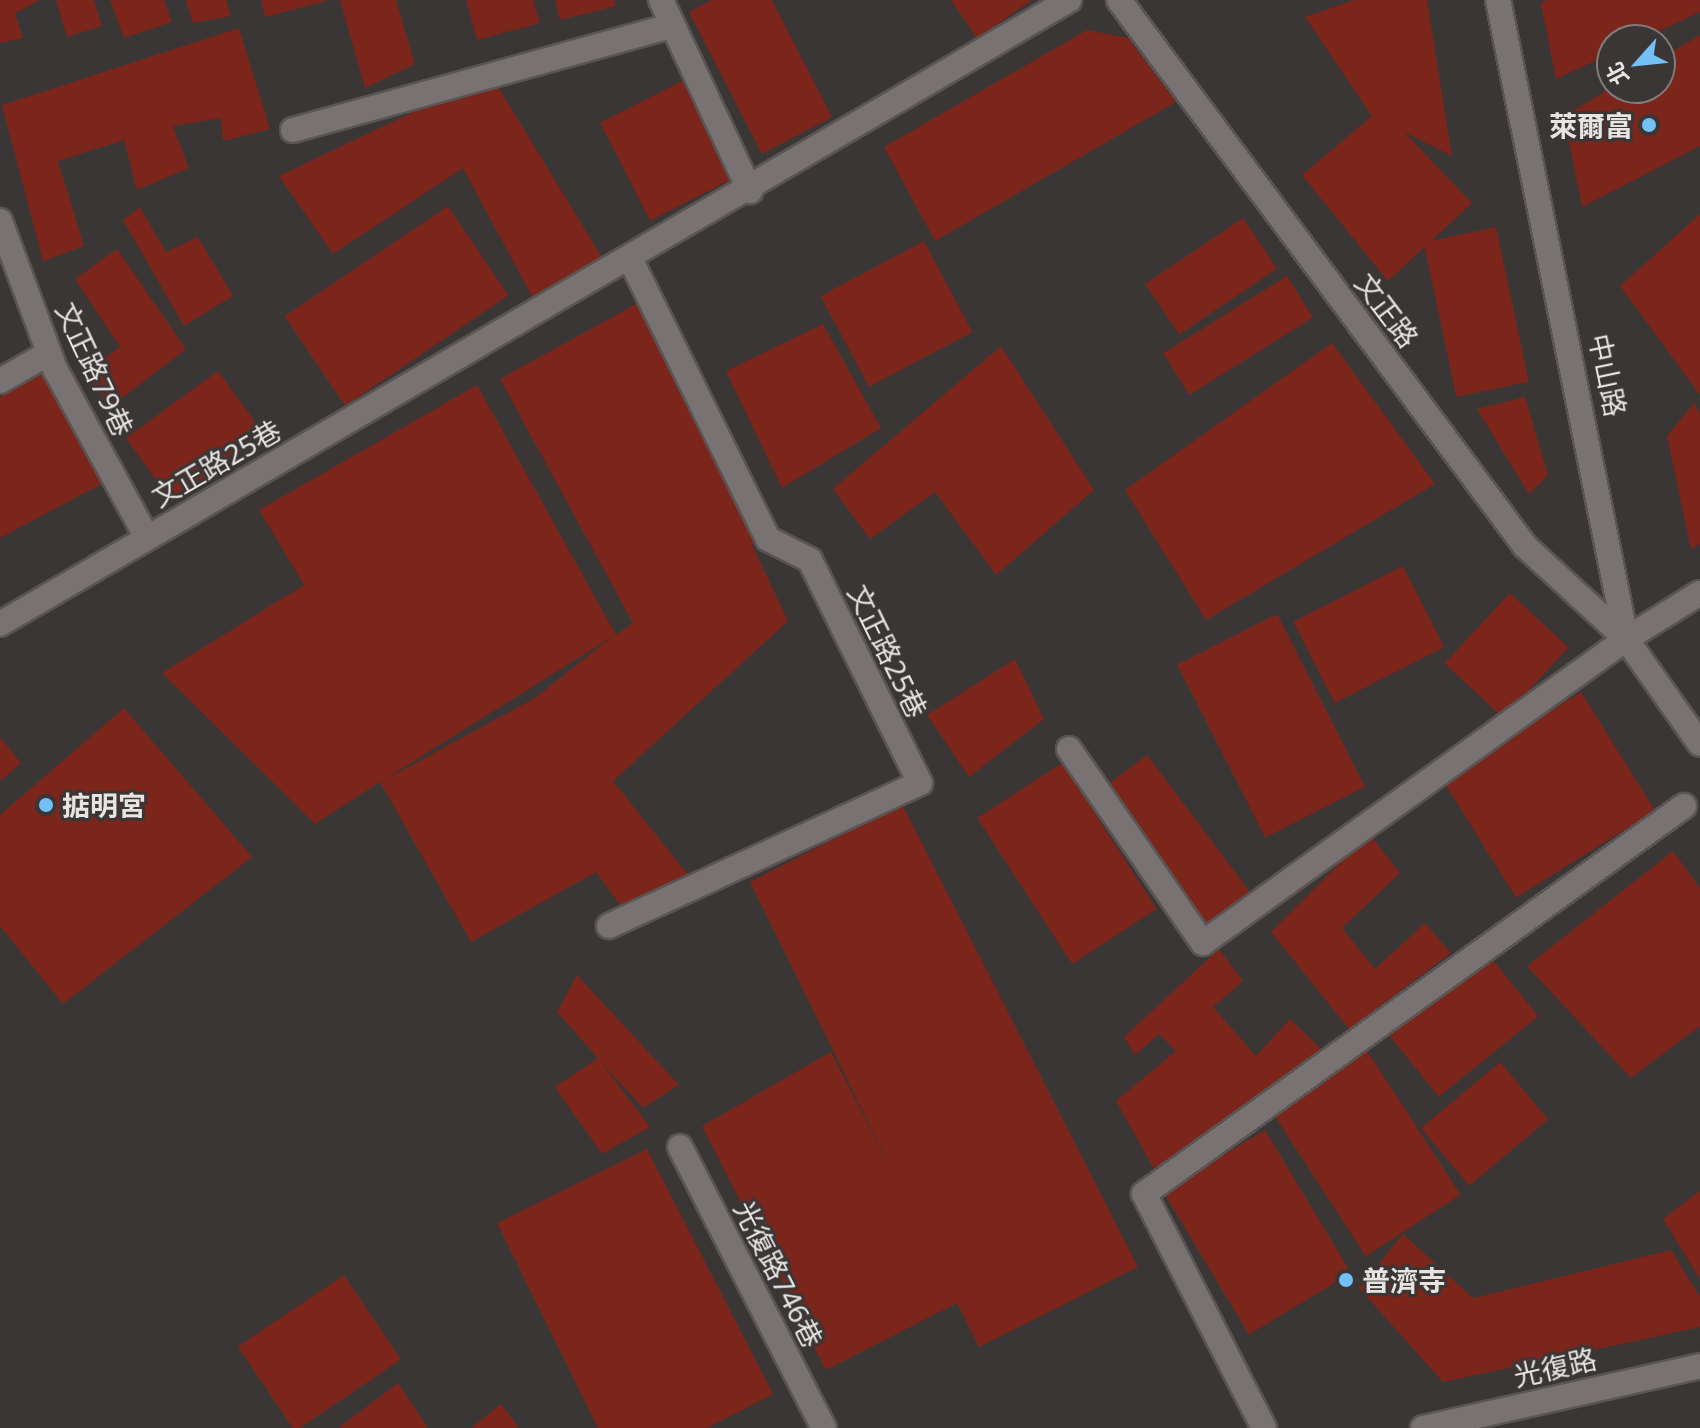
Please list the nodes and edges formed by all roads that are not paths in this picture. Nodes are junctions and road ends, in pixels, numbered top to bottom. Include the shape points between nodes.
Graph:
1 (661, 0) edge
2 (1069, 0) edge
3 (1119, 0) edge
4 (1498, 0) edge
5 (673, 25) junction
6 (293, 130) dead end
7 (750, 191) junction
8 (0, 221) edge
9 (630, 259) junction
10 (49, 353) junction
11 (0, 381) edge
12 (147, 538) junction
13 (1700, 593) edge
14 (0, 624) edge
15 (1626, 639) junction
16 (1700, 744) edge
17 (1069, 749) dead end
18 (1684, 806) dead end
19 (609, 926) dead end
20 (680, 1147) dead end
21 (1700, 1366) edge
22 (824, 1428) edge
23 (1264, 1428) edge
24 (1423, 1428) edge

1 - 5 street
2 - 7 street, 文正路25巷
3 - 15 street, 文正路 via 1525,546
4 - 15 street, 中山路
5 - 6 street
5 - 7 street
7 - 9 street, 文正路25巷
8 - 10 street, 文正路79巷
9 - 12 street, 文正路25巷
9 - 19 street, 文正路25巷 via 768,539 810,560 920,783
10 - 11 street
10 - 12 street, 文正路79巷
12 - 14 street, 文正路25巷
13 - 15 street
15 - 16 street, 中山路
15 - 17 street via 1203,943
18 - 23 street via 1144,1194
20 - 22 street, 光復路746巷
21 - 24 street, 光復路

